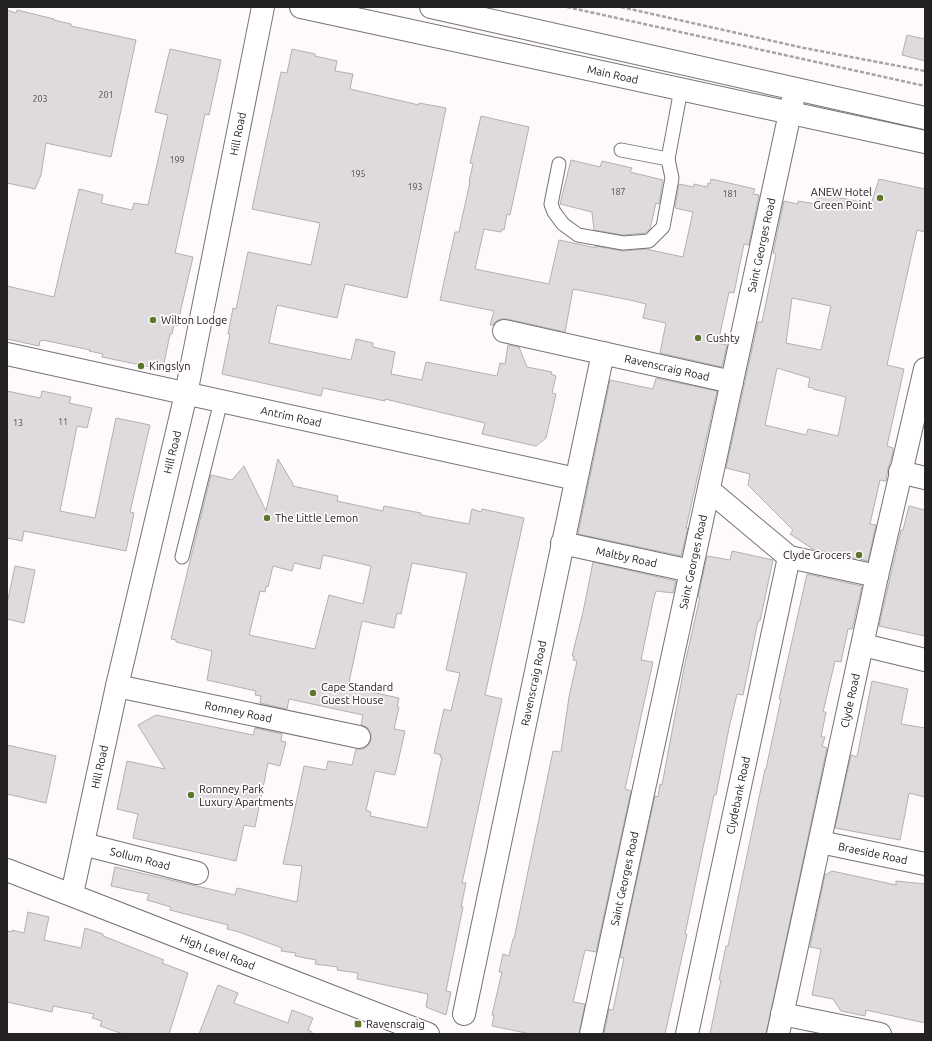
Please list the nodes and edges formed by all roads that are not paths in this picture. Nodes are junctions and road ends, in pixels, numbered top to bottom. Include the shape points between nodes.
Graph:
1 (263, 7) edge
2 (301, 7) edge
3 (431, 7) edge
4 (681, 89) junction
5 (794, 89) junction
6 (790, 113) junction
7 (925, 118) edge
8 (925, 142) edge
9 (621, 150) dead end
10 (668, 159) junction
11 (559, 164) dead end
12 (504, 331) dead end
13 (602, 353) junction
14 (7, 354) edge
15 (925, 369) edge
16 (732, 382) junction
17 (186, 394) junction
18 (221, 401) junction
19 (900, 472) junction
20 (925, 478) edge
21 (576, 480) junction
22 (709, 490) junction
23 (562, 543) junction
24 (182, 557) dead end
25 (789, 557) junction
26 (691, 571) junction
27 (877, 576) junction
28 (863, 645) junction
29 (925, 660) edge
30 (117, 686) junction
31 (359, 737) dead end
32 (820, 842) junction
33 (83, 844) junction
34 (925, 864) edge
35 (7, 870) edge
36 (197, 872) dead end
37 (72, 894) junction
38 (464, 1014) dead end
39 (780, 1024) edge
40 (428, 1034) edge
41 (591, 1034) edge
42 (687, 1034) edge
43 (880, 1034) edge

1 - 17 street, Hill Road
2 - 4 street, Main Road
3 - 5 street
4 - 6 street, Main Road
4 - 10 lane
5 - 6 street, Saint Georges Road
5 - 7 street
6 - 8 street, Main Road
6 - 16 street, Saint Georges Road
9 - 10 lane
10 - 11 lane via 672,178 663,227 649,241 623,243 578,235 562,224 551,204
12 - 13 street, Ravenscraig Road
13 - 16 street, Ravenscraig Road
13 - 21 street, Ravenscraig Road
14 - 17 street, Antrim Road
15 - 19 street, Clyde Road
16 - 22 street, Saint Georges Road
17 - 18 street, Antrim Road
17 - 30 street, Hill Road
18 - 21 street, Antrim Road
18 - 24 lane
19 - 20 street
19 - 27 street, Clyde Road
21 - 23 street, Ravenscraig Road
22 - 25 street
22 - 26 street, Saint Georges Road
23 - 26 street, Maltby Road
23 - 38 street, Ravenscraig Road
25 - 27 street
25 - 42 street, Clydebank Road
26 - 41 street, Saint Georges Road
27 - 28 street, Clyde Road
28 - 29 street
28 - 32 street, Clyde Road
30 - 31 street, Romney Road
30 - 33 street, Hill Road
32 - 34 street, Braeside Road
32 - 39 street, Clyde Road
33 - 36 street, Sollum Road
33 - 37 street, Hill Road
35 - 37 street, High Level Road
37 - 40 street, High Level Road
39 - 43 street

